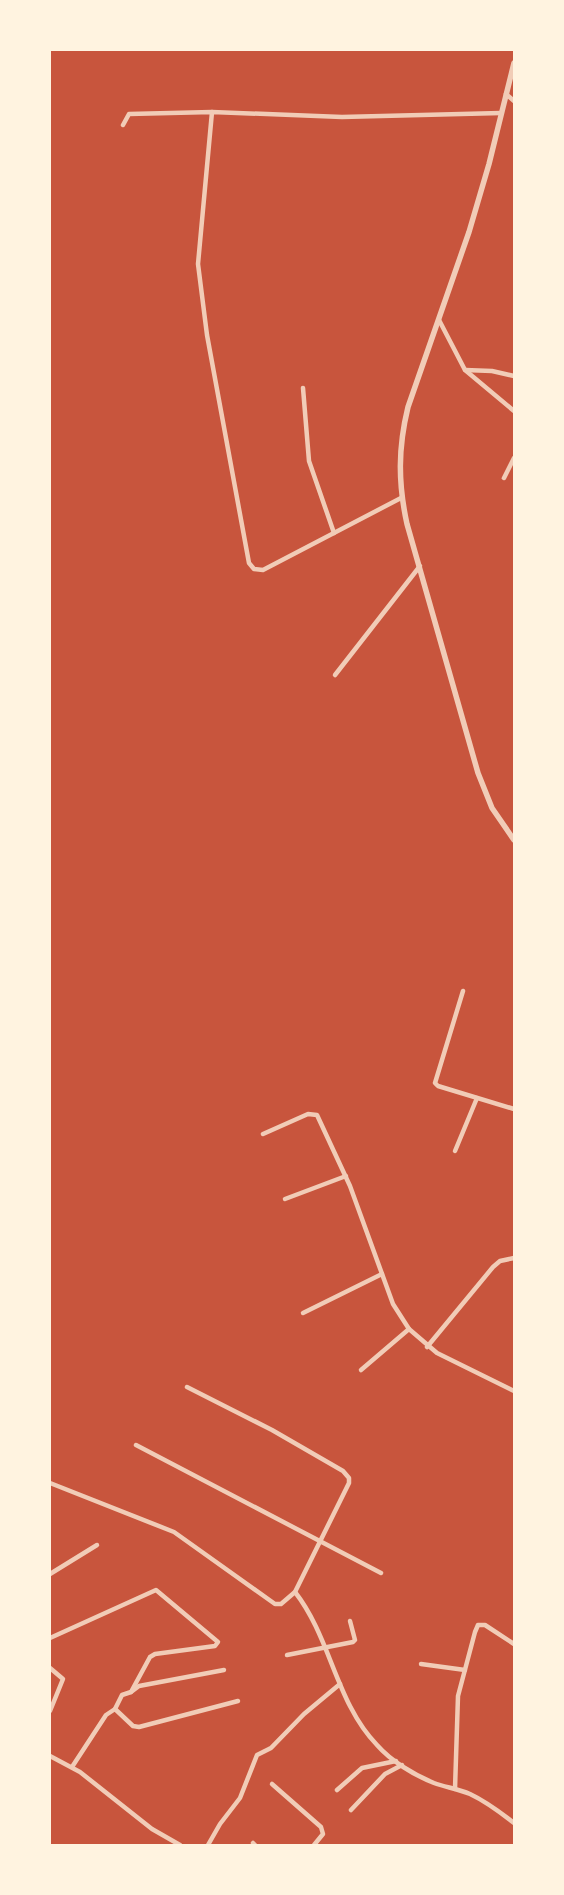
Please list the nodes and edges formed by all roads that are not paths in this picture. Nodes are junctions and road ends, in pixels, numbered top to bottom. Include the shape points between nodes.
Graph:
1 (514, 63) edge
2 (506, 94) junction
3 (514, 101) edge
4 (212, 112) junction
5 (501, 113) junction
6 (123, 125) dead end
7 (439, 320) junction
8 (465, 370) junction
9 (514, 376) edge
10 (303, 388) dead end
11 (514, 411) edge
12 (514, 458) edge
13 (504, 478) dead end
14 (401, 498) junction
15 (334, 533) junction
16 (420, 566) junction
17 (335, 675) dead end
18 (514, 840) edge
19 (463, 991) dead end
20 (477, 1098) junction
21 (514, 1109) edge
22 (263, 1134) dead end
23 (455, 1151) dead end
24 (346, 1176) junction
25 (285, 1199) dead end
26 (514, 1258) edge
27 (382, 1274) junction
28 (303, 1313) dead end
29 (409, 1329) junction
30 (427, 1347) junction
31 (361, 1370) dead end
32 (187, 1388) dead end
33 (514, 1391) edge
34 (136, 1445) dead end
35 (50, 1483) edge
36 (320, 1542) junction
37 (96, 1545) dead end
38 (381, 1573) dead end
39 (50, 1574) edge
40 (295, 1592) junction
41 (350, 1621) dead end
42 (50, 1638) edge
43 (514, 1644) edge
44 (327, 1649) junction
45 (286, 1655) dead end
46 (421, 1664) dead end
47 (50, 1668) edge
48 (224, 1670) dead end
49 (465, 1670) junction
50 (340, 1684) junction
51 (131, 1692) junction
52 (238, 1701) dead end
53 (115, 1709) junction
54 (50, 1711) edge
55 (50, 1756) edge
56 (396, 1761) junction
57 (402, 1765) junction
58 (72, 1767) junction
59 (272, 1784) dead end
60 (455, 1789) junction
61 (337, 1790) dead end
62 (352, 1810) dead end
63 (514, 1823) edge
64 (180, 1845) edge
65 (208, 1845) edge
66 (314, 1845) edge

1 - 2 street
2 - 3 street
2 - 5 street
4 - 5 street via 342,117
4 - 6 street via 129,114
4 - 15 street via 198,264 207,335 249,563 254,569 263,570
5 - 7 street via 469,232
7 - 8 street
7 - 14 street via 402,431
8 - 9 street
8 - 11 street
10 - 15 street via 309,461
12 - 13 street
14 - 15 street
14 - 16 street
16 - 17 street
16 - 18 street via 481,783 492,808
19 - 20 street via 435,1080 438,1086
20 - 21 street
20 - 23 street
22 - 24 street via 308,1114 315,1114
24 - 25 street
24 - 27 street
26 - 30 street via 500,1261 493,1267
27 - 28 street
27 - 29 street
29 - 30 street
29 - 31 street
30 - 33 street
32 - 36 street via 272,1430 346,1474 349,1483
34 - 36 street
35 - 40 street via 174,1532 275,1604 281,1604
36 - 38 street
36 - 40 street
37 - 39 street
40 - 44 street via 311,1614
41 - 44 street via 355,1640
42 - 51 street via 156,1590 218,1642 215,1646 155,1654 150,1657
43 - 49 street via 481,1624 475,1632
44 - 45 street
44 - 50 street
46 - 49 street
47 - 54 street via 63,1678
48 - 51 street via 139,1686
49 - 60 street via 458,1696
50 - 56 street via 377,1746
50 - 65 street via 271,1748 257,1755 240,1798
51 - 53 street via 122,1695
52 - 53 street via 139,1727
53 - 58 street via 106,1715
55 - 58 street
56 - 57 street
56 - 61 street via 362,1768
57 - 60 street via 433,1782
57 - 62 street via 385,1774
58 - 64 street via 152,1829
59 - 66 street via 324,1830
60 - 63 street via 489,1804

